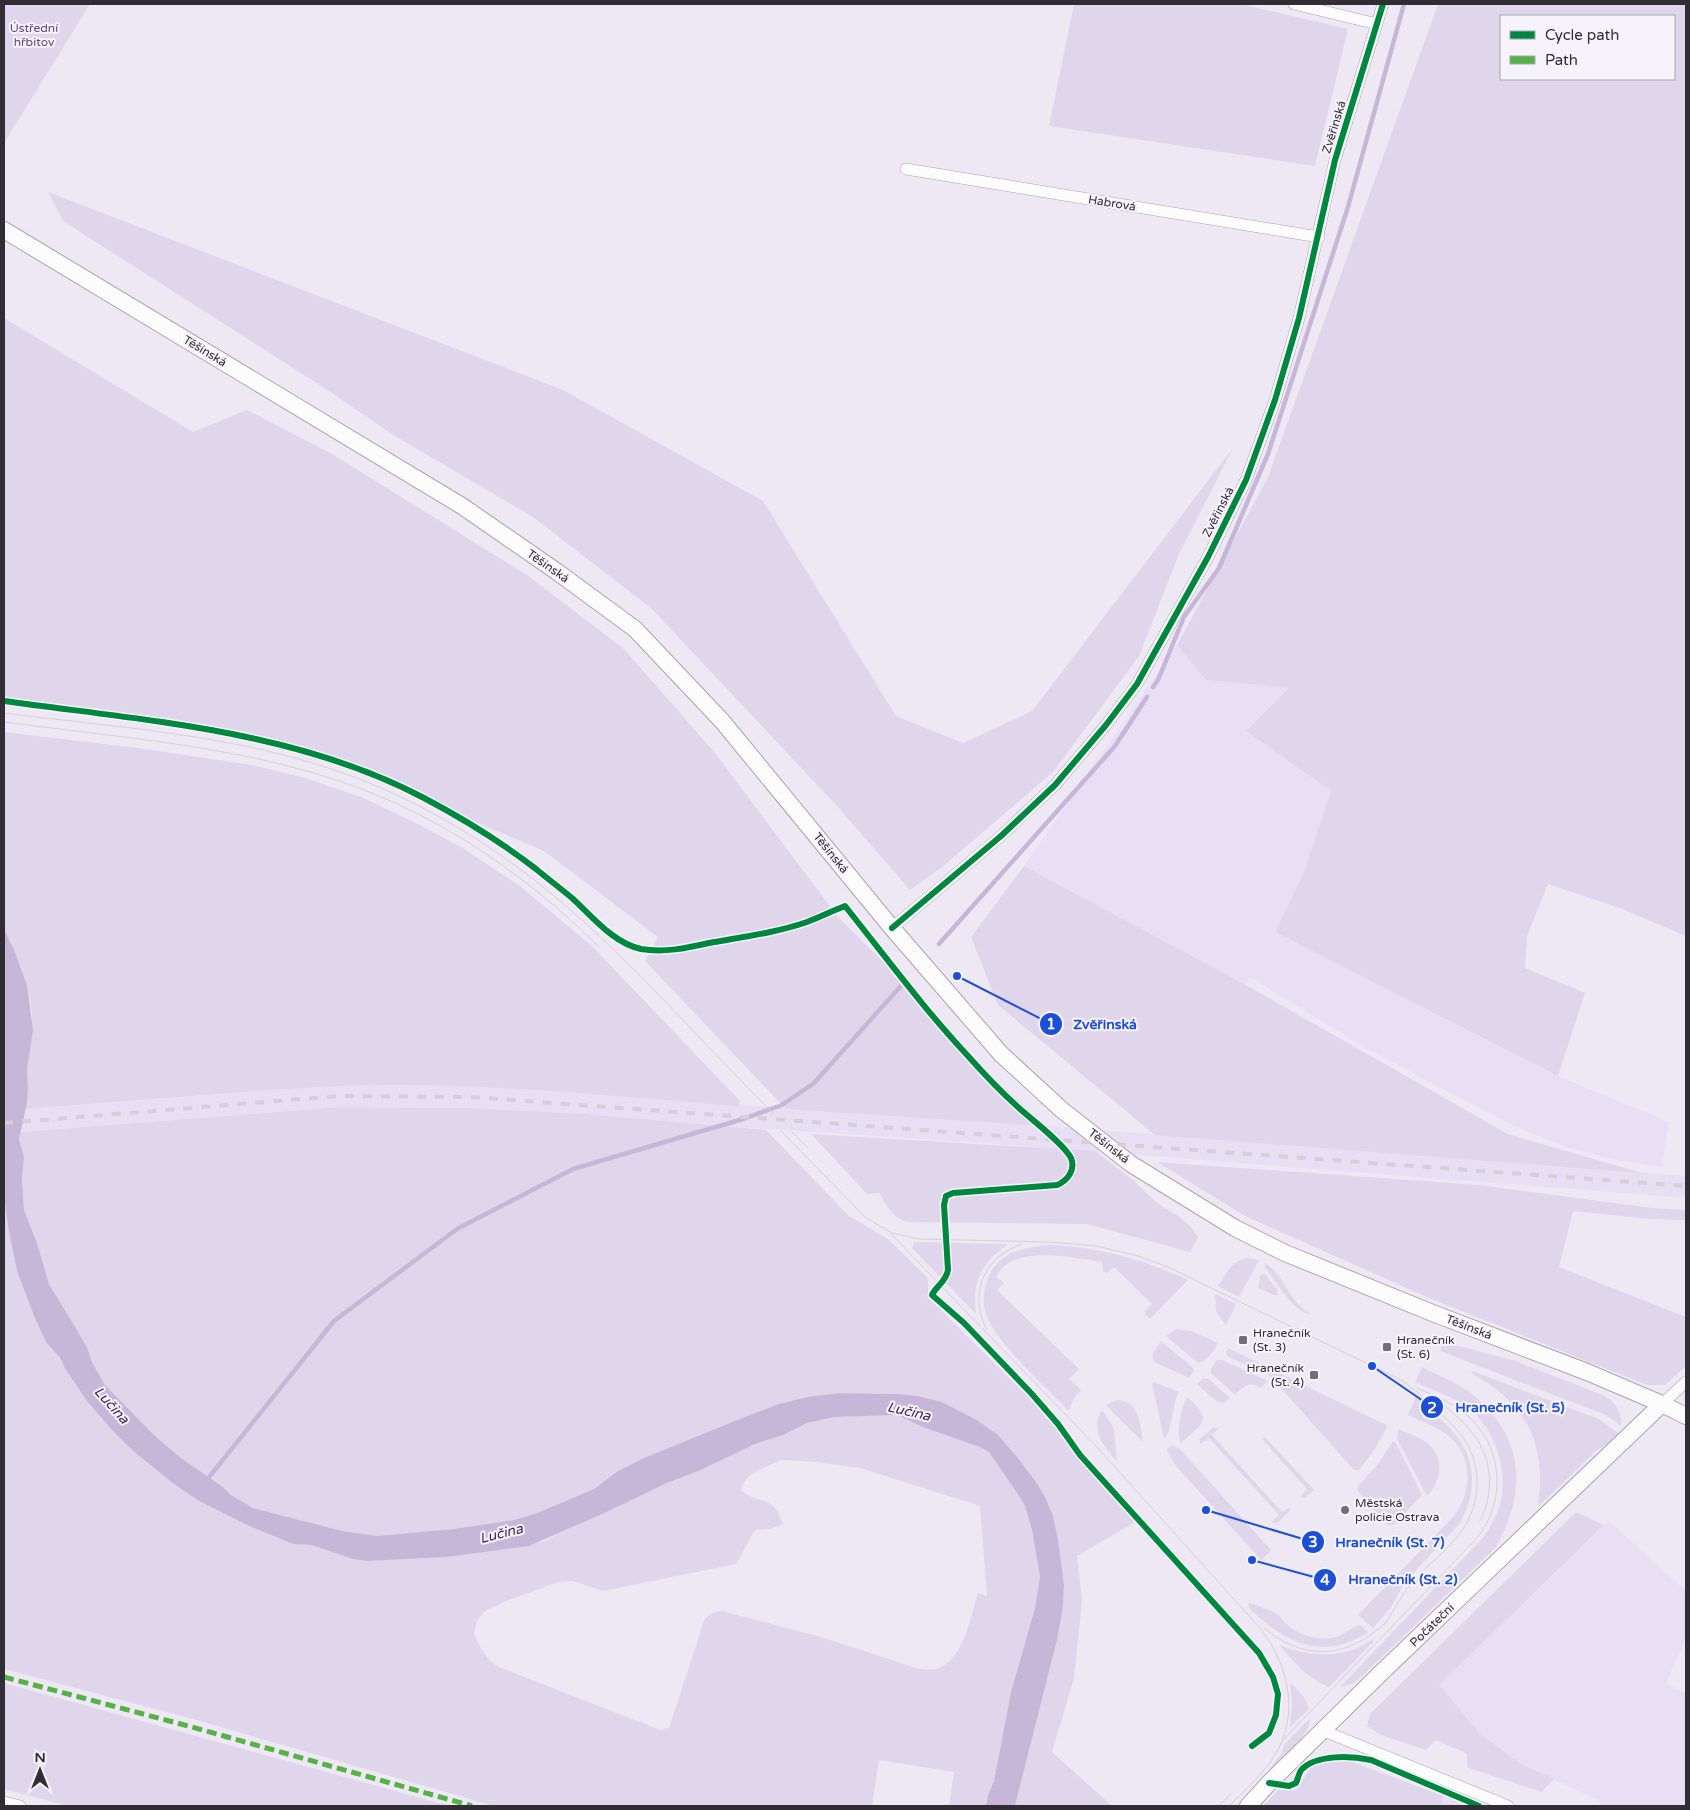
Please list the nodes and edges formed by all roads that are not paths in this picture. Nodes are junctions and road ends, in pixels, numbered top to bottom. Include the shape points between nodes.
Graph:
1 (1294, 4) edge
2 (1383, 4) edge
3 (1378, 24) junction
4 (906, 169) dead end
5 (4, 230) edge
6 (1319, 237) junction
7 (892, 928) junction
8 (1686, 1382) edge
9 (1662, 1404) junction
10 (1686, 1416) edge
11 (1324, 1730) junction
12 (4, 1802) edge
13 (20, 1806) edge
14 (1248, 1806) edge
15 (1508, 1806) edge

1 - 3 street
2 - 3 street, Zvěřinská
3 - 6 street, Zvěřinská via 1335,160
4 - 6 street, Habrová
5 - 7 main road, Těšínská via 462,506 635,630 722,721
6 - 7 street, Zvěřinská via 1275,400 1246,480 1208,557 1137,684 1055,785 1001,836
7 - 9 main road, Těšínská via 1001,1054 1062,1110 1132,1164 1210,1213 1285,1253
8 - 9 street
9 - 10 main road, Těšínská
9 - 11 main road, Počáteční
11 - 14 main road, Počáteční
11 - 15 street
12 - 13 street

